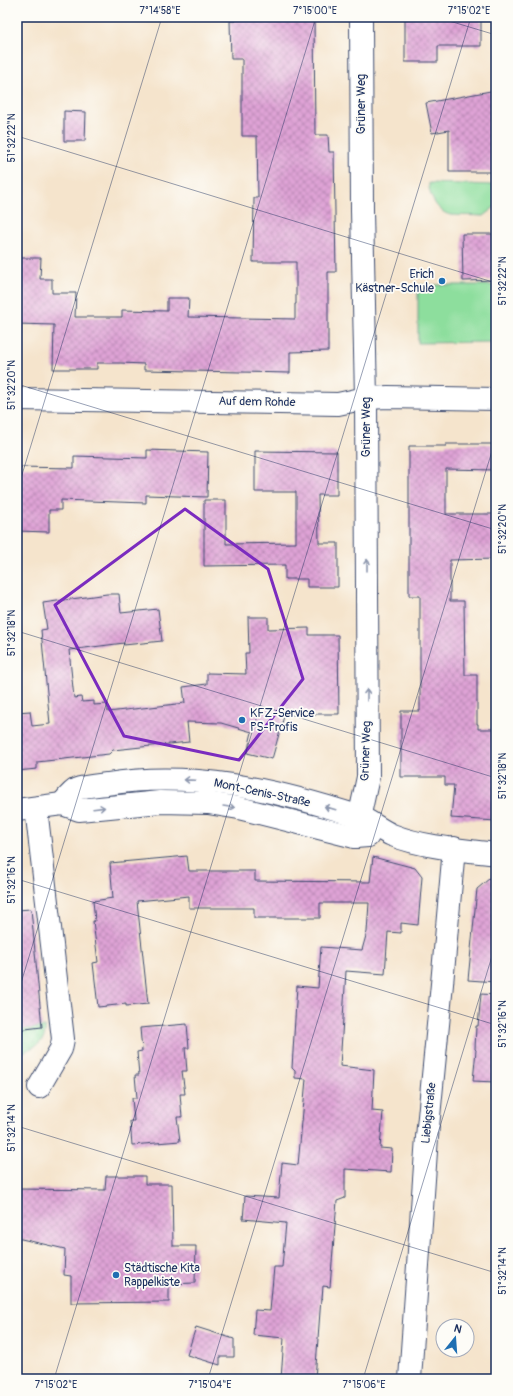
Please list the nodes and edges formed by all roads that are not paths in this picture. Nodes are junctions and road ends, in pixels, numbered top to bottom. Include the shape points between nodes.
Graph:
1 (361, 17) edge
2 (366, 398) junction
3 (17, 399) edge
4 (496, 399) edge
5 (26, 809) edge
6 (357, 827) junction
7 (454, 848) junction
8 (496, 854) edge
9 (39, 1087) dead end
10 (410, 1379) edge

1 - 2 street, Grüner Weg
2 - 3 street, Auf dem Rohde via 338,404
2 - 4 street, Auf dem Rohde
6 -> 2 street, Grüner Weg via 368,777
5 - 6 street, Mont-Cenis-Straße via 62,804 76,789 128,781 189,780 248,787 309,802
5 - 9 street, Mont-Cenis-Straße via 63,1039 61,1049
6 - 7 street, Mont-Cenis-Straße
7 - 8 street, Mont-Cenis-Straße
7 - 10 street, Liebigstraße via 427,1137

